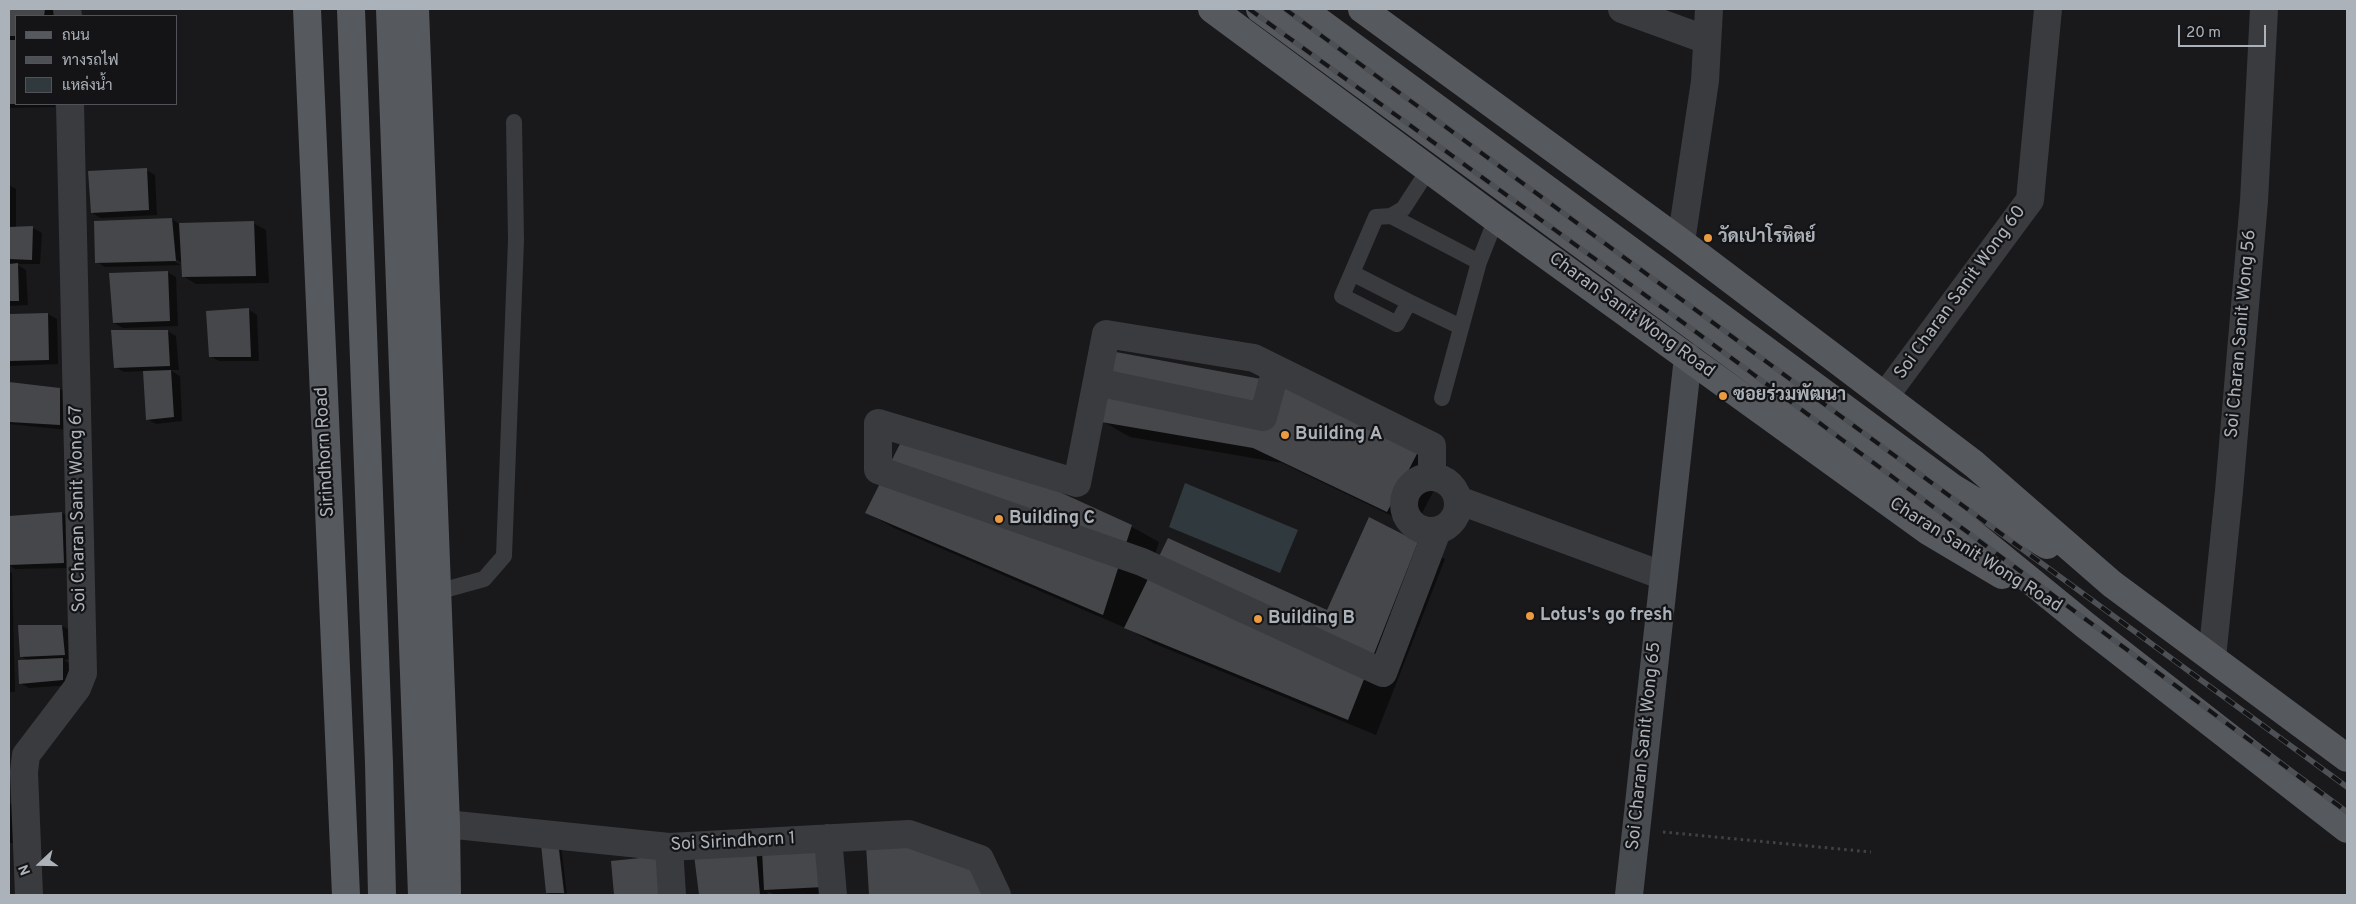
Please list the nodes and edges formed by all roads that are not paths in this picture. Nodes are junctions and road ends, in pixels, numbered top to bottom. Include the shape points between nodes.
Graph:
1 (307, 9) edge
2 (351, 9) edge
3 (390, 9) edge
4 (415, 9) edge
5 (1212, 9) edge
6 (1260, 9) edge
7 (1302, 9) edge
8 (1362, 9) edge
9 (1622, 9) edge
10 (1709, 9) edge
11 (2048, 9) edge
12 (2264, 9) edge
13 (1707, 40) junction
14 (70, 105) edge
15 (514, 122) dead end
16 (1429, 169) junction
17 (1391, 216) junction
18 (1496, 219) junction
19 (1681, 242) junction
20 (1479, 262) junction
21 (1352, 273) junction
22 (1409, 302) junction
23 (1461, 327) junction
24 (1688, 357) junction
25 (1276, 369) junction
26 (1097, 382) junction
27 (1885, 396) junction
28 (1442, 398) dead end
29 (1432, 477) junction
30 (1458, 500) junction
31 (1437, 531) junction
32 (1664, 576) junction
33 (2112, 584) junction
34 (437, 592) junction
35 (2084, 625) junction
36 (2212, 658) junction
37 (2347, 758) edge
38 (446, 824) junction
39 (2347, 830) edge
40 (828, 838) junction
41 (669, 847) junction
42 (22, 888) edge
43 (1003, 894) edge
44 (346, 895) edge
45 (382, 895) edge
46 (422, 895) edge
47 (447, 895) edge
48 (672, 895) edge
49 (833, 895) edge
50 (1629, 895) edge

1 - 44 main road, Sirindhorn Road
2 - 45 main road
3 - 46 main road
4 - 34 main road
5 - 16 main road, Charan Sanit Wong Road
6 - 35 main road, Charan Sanit Wong Road via 1940,507
7 - 33 main road via 1953,488
8 - 19 main road
9 - 13 street
10 - 13 street
11 - 27 street, Soi Charan Sanit Wong 60 via 2030,200
12 - 36 street, Soi Charan Sanit Wong 56 via 2253,211
13 - 19 street via 1705,81
14 - 42 street, Soi Charan Sanit Wong 67 via 83,673 77,688 26,755
15 - 34 lane via 516,240 504,556 484,579
16 - 17 lane via 1403,209
16 - 18 main road, Charan Sanit Wong Road
17 - 20 lane
17 - 21 lane via 1376,217
18 - 20 lane
18 - 24 main road, Charan Sanit Wong Road
19 - 27 main road
20 - 23 lane
21 - 22 lane
21 - 22 lane via 1342,296 1396,324
22 - 23 lane
23 - 28 lane
24 - 32 street, Soi Charan Sanit Wong 65
24 - 35 main road, Charan Sanit Wong Road via 1928,531
25 - 26 street via 1263,417
25 - 26 street via 1254,358 1106,334
25 - 29 street via 1432,446
26 - 31 street via 1077,483 878,423 878,470 1142,562 1383,673
27 - 33 main road via 1974,464
29 - 30 street via 1449,484
29 - 31 street via 1414,483 1405,498 1404,507 1413,524 1429,532
30 - 31 street via 1456,516
30 - 32 street
32 - 50 street, Soi Charan Sanit Wong 65
33 - 36 main road
34 - 38 main road
35 - 39 main road, Charan Sanit Wong Road
36 - 37 main road
38 - 41 street, Soi Sirindhorn 1
38 - 47 main road
40 - 41 street, Soi Sirindhorn 1
40 - 43 street, Soi Sirindhorn 1 via 909,834 980,859
40 - 49 street
41 - 48 street

